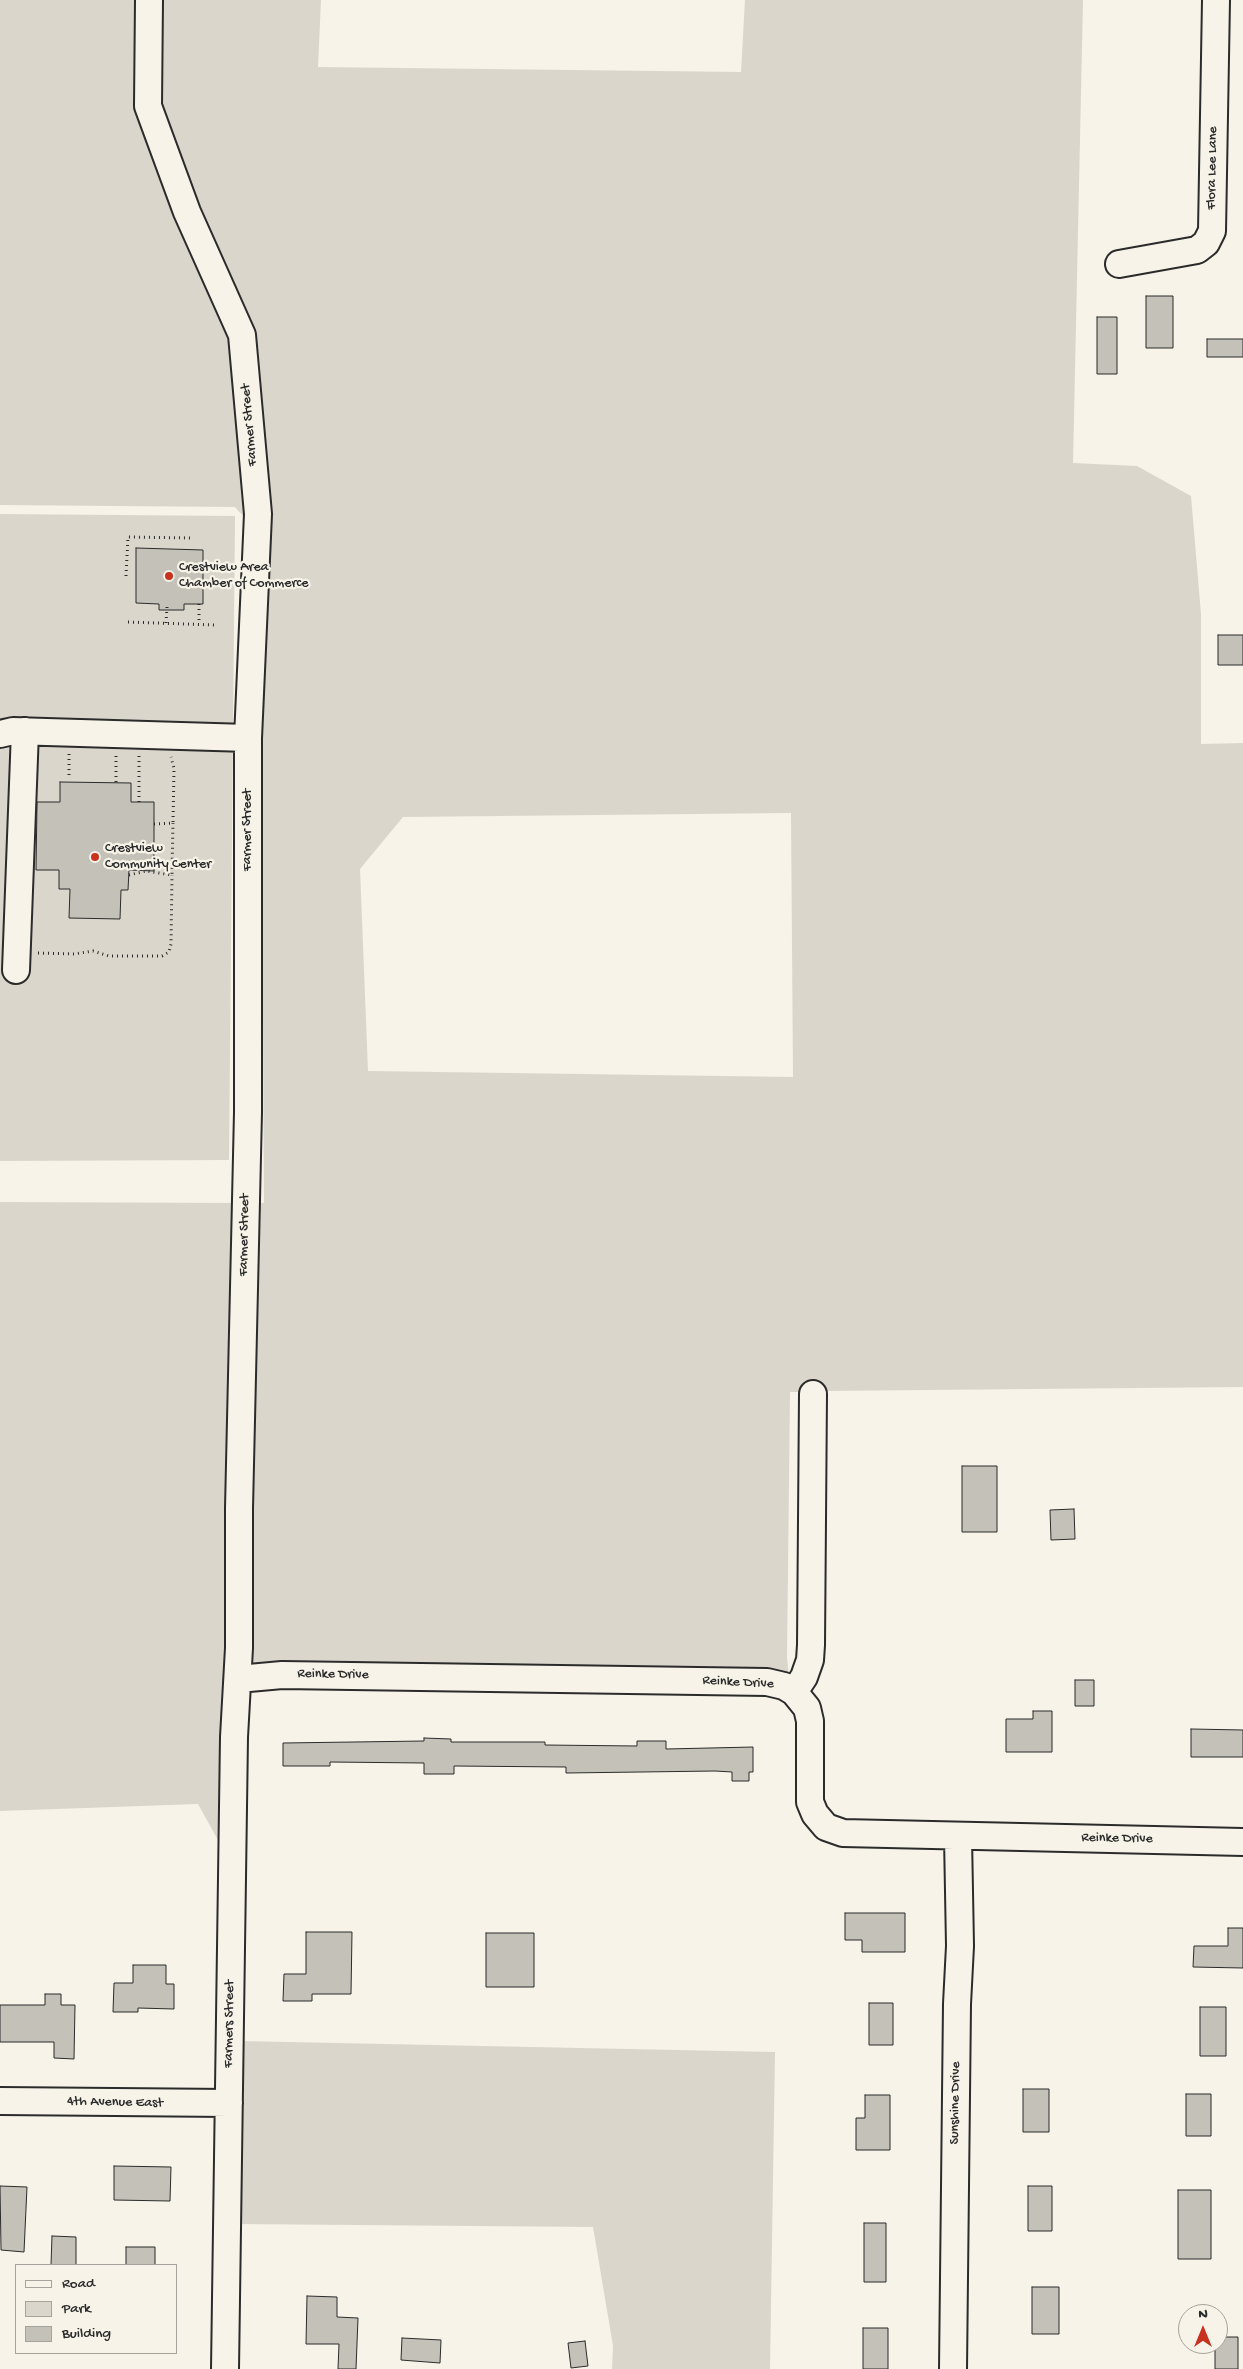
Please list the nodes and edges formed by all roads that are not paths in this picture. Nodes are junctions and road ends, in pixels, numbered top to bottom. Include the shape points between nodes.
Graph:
1 (149, 0) edge
2 (1216, 0) edge
3 (1119, 264) dead end
4 (12, 733) edge
5 (248, 738) junction
6 (24, 961) road end
7 (813, 1394) dead end
8 (238, 1679) junction
9 (794, 1692) junction
10 (958, 1837) junction
11 (1243, 1842) edge
12 (0, 2101) edge
13 (229, 2103) junction
14 (226, 2369) edge
15 (953, 2369) edge

1 - 5 street, Farmer Street via 148,106 187,212 242,335 258,514
2 - 3 street, Flora Lee Lane via 1212,231 1206,243 1197,250
4 - 5 street
4 - 6 street
5 - 8 street, Farmer Street via 248,1112
7 - 9 street via 811,1645 804,1677
8 - 9 street, Reinke Drive via 282,1675 767,1682
8 - 13 street, Farmers Street via 234,1737
9 - 10 street, Reinke Drive via 807,1708 810,1721 810,1802 826,1827 844,1833
10 - 11 street, Reinke Drive
10 - 15 street, Sunshine Drive via 960,1946
12 - 13 street, 4th Avenue East
13 - 14 street, Farmers Street

